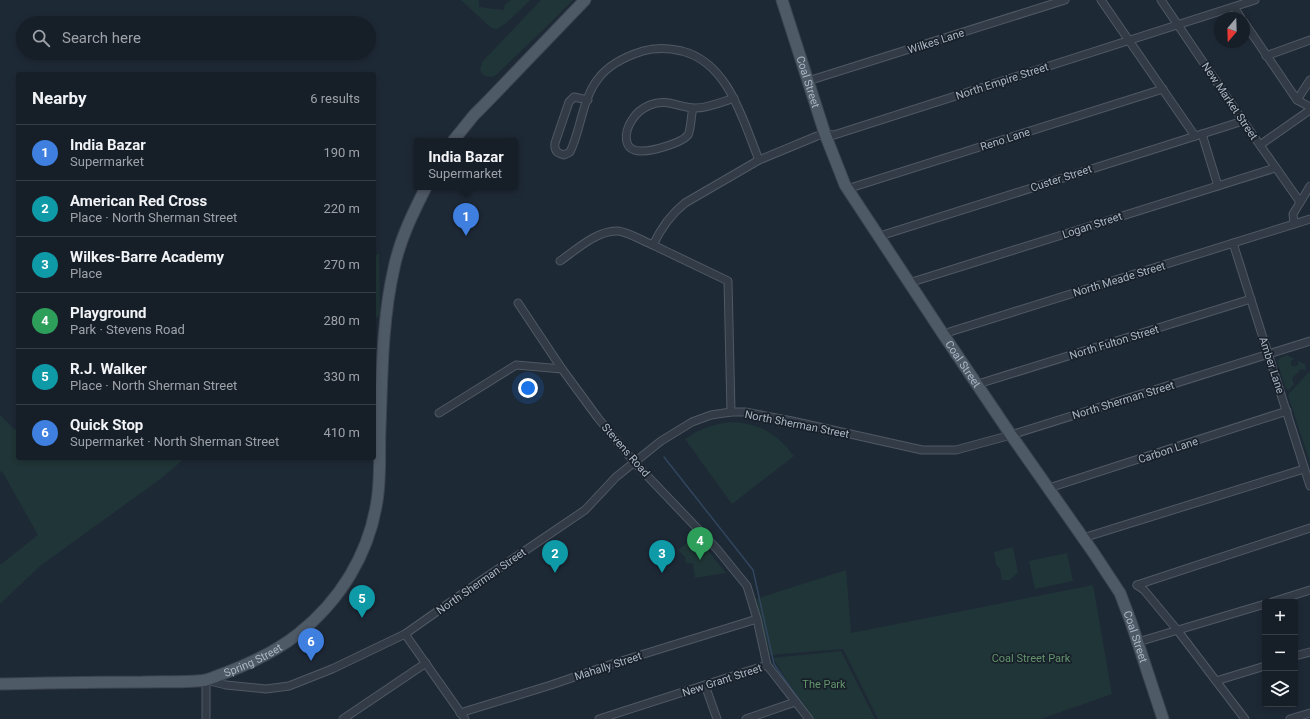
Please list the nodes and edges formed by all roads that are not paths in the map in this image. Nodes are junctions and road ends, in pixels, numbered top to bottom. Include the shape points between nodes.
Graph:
1 (585, 0) edge
2 (782, 0) edge
3 (1065, 0) edge
4 (1101, 0) edge
5 (1161, 0) edge
6 (1255, 0) edge
7 (1234, 7) junction
8 (1237, 12) edge
9 (1178, 25) junction
10 (1250, 31) edge
11 (1310, 40) edge
12 (1130, 41) junction
13 (1266, 56) junction
14 (1310, 80) edge
15 (808, 81) junction
16 (1163, 89) junction
17 (734, 98) junction
18 (588, 100) junction
19 (1297, 100) junction
20 (693, 108) junction
21 (1310, 109) edge
22 (1243, 121) junction
23 (825, 134) junction
24 (1198, 135) junction
25 (455, 138) edge
26 (1260, 145) junction
27 (759, 160) junction
28 (1275, 168) junction
29 (1218, 186) junction
30 (1310, 186) edge
31 (847, 189) junction
32 (425, 190) edge
33 (1300, 202) junction
34 (1310, 219) edge
35 (1294, 224) junction
36 (880, 236) junction
37 (1233, 243) junction
38 (653, 245) junction
39 (560, 261) dead end
40 (909, 283) junction
41 (1251, 299) junction
42 (518, 303) dead end
43 (943, 334) junction
44 (1310, 341) edge
45 (1269, 355) junction
46 (562, 369) junction
47 (978, 384) junction
48 (1287, 411) junction
49 (731, 412) junction
50 (439, 413) dead end
51 (1011, 435) junction
52 (634, 462) junction
53 (1304, 469) junction
54 (1310, 486) edge
55 (1049, 488) junction
56 (1310, 528) edge
57 (1083, 538) junction
58 (747, 586) joint
59 (1310, 590) edge
60 (1282, 599) edge
61 (1262, 605) edge
62 (757, 619) junction
63 (1178, 631) junction
64 (405, 634) junction
65 (1138, 642) junction
66 (1310, 652) edge
67 (1298, 655) edge
68 (426, 663) junction
69 (767, 665) junction
70 (1262, 667) edge
71 (206, 680) junction
72 (1216, 681) junction
73 (0, 684) edge
74 (705, 685) junction
75 (795, 702) junction
76 (1310, 713) edge
77 (462, 716) edge
78 (346, 718) edge
79 (206, 719) edge
80 (599, 719) edge
81 (717, 719) edge
82 (746, 719) edge
83 (809, 719) edge
84 (1163, 719) edge
85 (1245, 719) edge
86 (1290, 719) edge

1 - 25 main road via 474,114
2 - 15 main road, Coal Street
3 - 15 street, Wilkes Lane
4 - 12 street
5 - 9 street, New Market Street
6 - 7 street, North Empire Street
7 - 8 street
7 - 9 street, North Empire Street
9 - 12 street, North Empire Street
9 - 22 street, New Market Street
10 - 13 street
11 - 13 street
12 - 16 street
12 - 23 street, North Empire Street via 834,135
13 - 19 street
14 - 19 street
15 - 23 main road, Coal Street
16 - 24 street
16 - 31 street, Reno Lane
17 - 18 street via 711,66 699,58 688,52 652,48 618,62 608,69 597,80
17 - 20 street
17 - 27 street
18 - 18 street via 570,152 564,155 557,153 555,143 569,102 574,97
19 - 21 street
20 - 20 street via 688,134 684,139 643,151 631,149 628,145 626,140 631,121 639,112 656,103 670,102
21 - 26 street
22 - 24 street, Custer Street
22 - 26 street, New Market Street
23 - 27 street, North Empire Street
23 - 31 main road, Coal Street
24 - 29 street
24 - 36 street, Custer Street
26 - 28 street, New Market Street
27 - 38 street, North Empire Street via 674,212 662,227
28 - 29 street, Logan Street
28 - 33 street, New Market Street
29 - 40 street, Logan Street
30 - 33 street
31 - 36 main road, Coal Street
32 - 71 main road, Spring Street via 406,228 394,266 387,306 382,365 378,500 361,554 339,592 307,627 276,650 245,666
33 - 35 street via 1293,214
34 - 35 street, North Meade Street
35 - 37 street, North Meade Street
36 - 40 main road, Coal Street
37 - 41 street, Amber Lane
37 - 43 street, North Meade Street
38 - 39 street via 618,231 606,233 593,238
38 - 49 street via 728,280
40 - 43 main road, Coal Street
41 - 45 street, Amber Lane
41 - 47 street, North Fulton Street
42 - 46 street, Stevens Road
43 - 47 main road, Coal Street
44 - 45 street, North Sherman Street
45 - 48 street, Amber Lane
45 - 51 street, North Sherman Street
46 - 50 street via 516,365
46 - 52 street, Stevens Road
47 - 51 main road, Coal Street
48 - 53 street, Amber Lane
48 - 55 street, Carbon Lane
49 - 51 street, North Sherman Street via 745,412 922,450 956,450
49 - 52 street, North Sherman Street via 711,415 692,422
51 - 55 main road, Coal Street
52 - 58 street, Stevens Road via 717,548
52 - 64 street, North Sherman Street via 585,510
53 - 54 street, Amber Lane
53 - 57 street
55 - 57 main road, Coal Street
56 - 63 street via 1137,585
57 - 65 main road, Coal Street via 1120,593
58 - 62 street, New Grant Street
59 - 60 street
61 - 63 street
62 - 69 street, New Grant Street
62 - 77 street, Mahally Street via 615,663
63 - 65 street
63 - 72 street
64 - 68 street
64 - 71 street, North Sherman Street via 289,686 266,690
65 - 84 main road, Coal Street
66 - 67 street
68 - 77 street
68 - 78 street
69 - 74 street, New Grant Street
69 - 75 street
70 - 72 street
71 - 73 main road, Spring Street
71 - 79 street
72 - 85 street
74 - 80 street, New Grant Street
74 - 81 street
75 - 82 street
75 - 83 street
76 - 86 street

